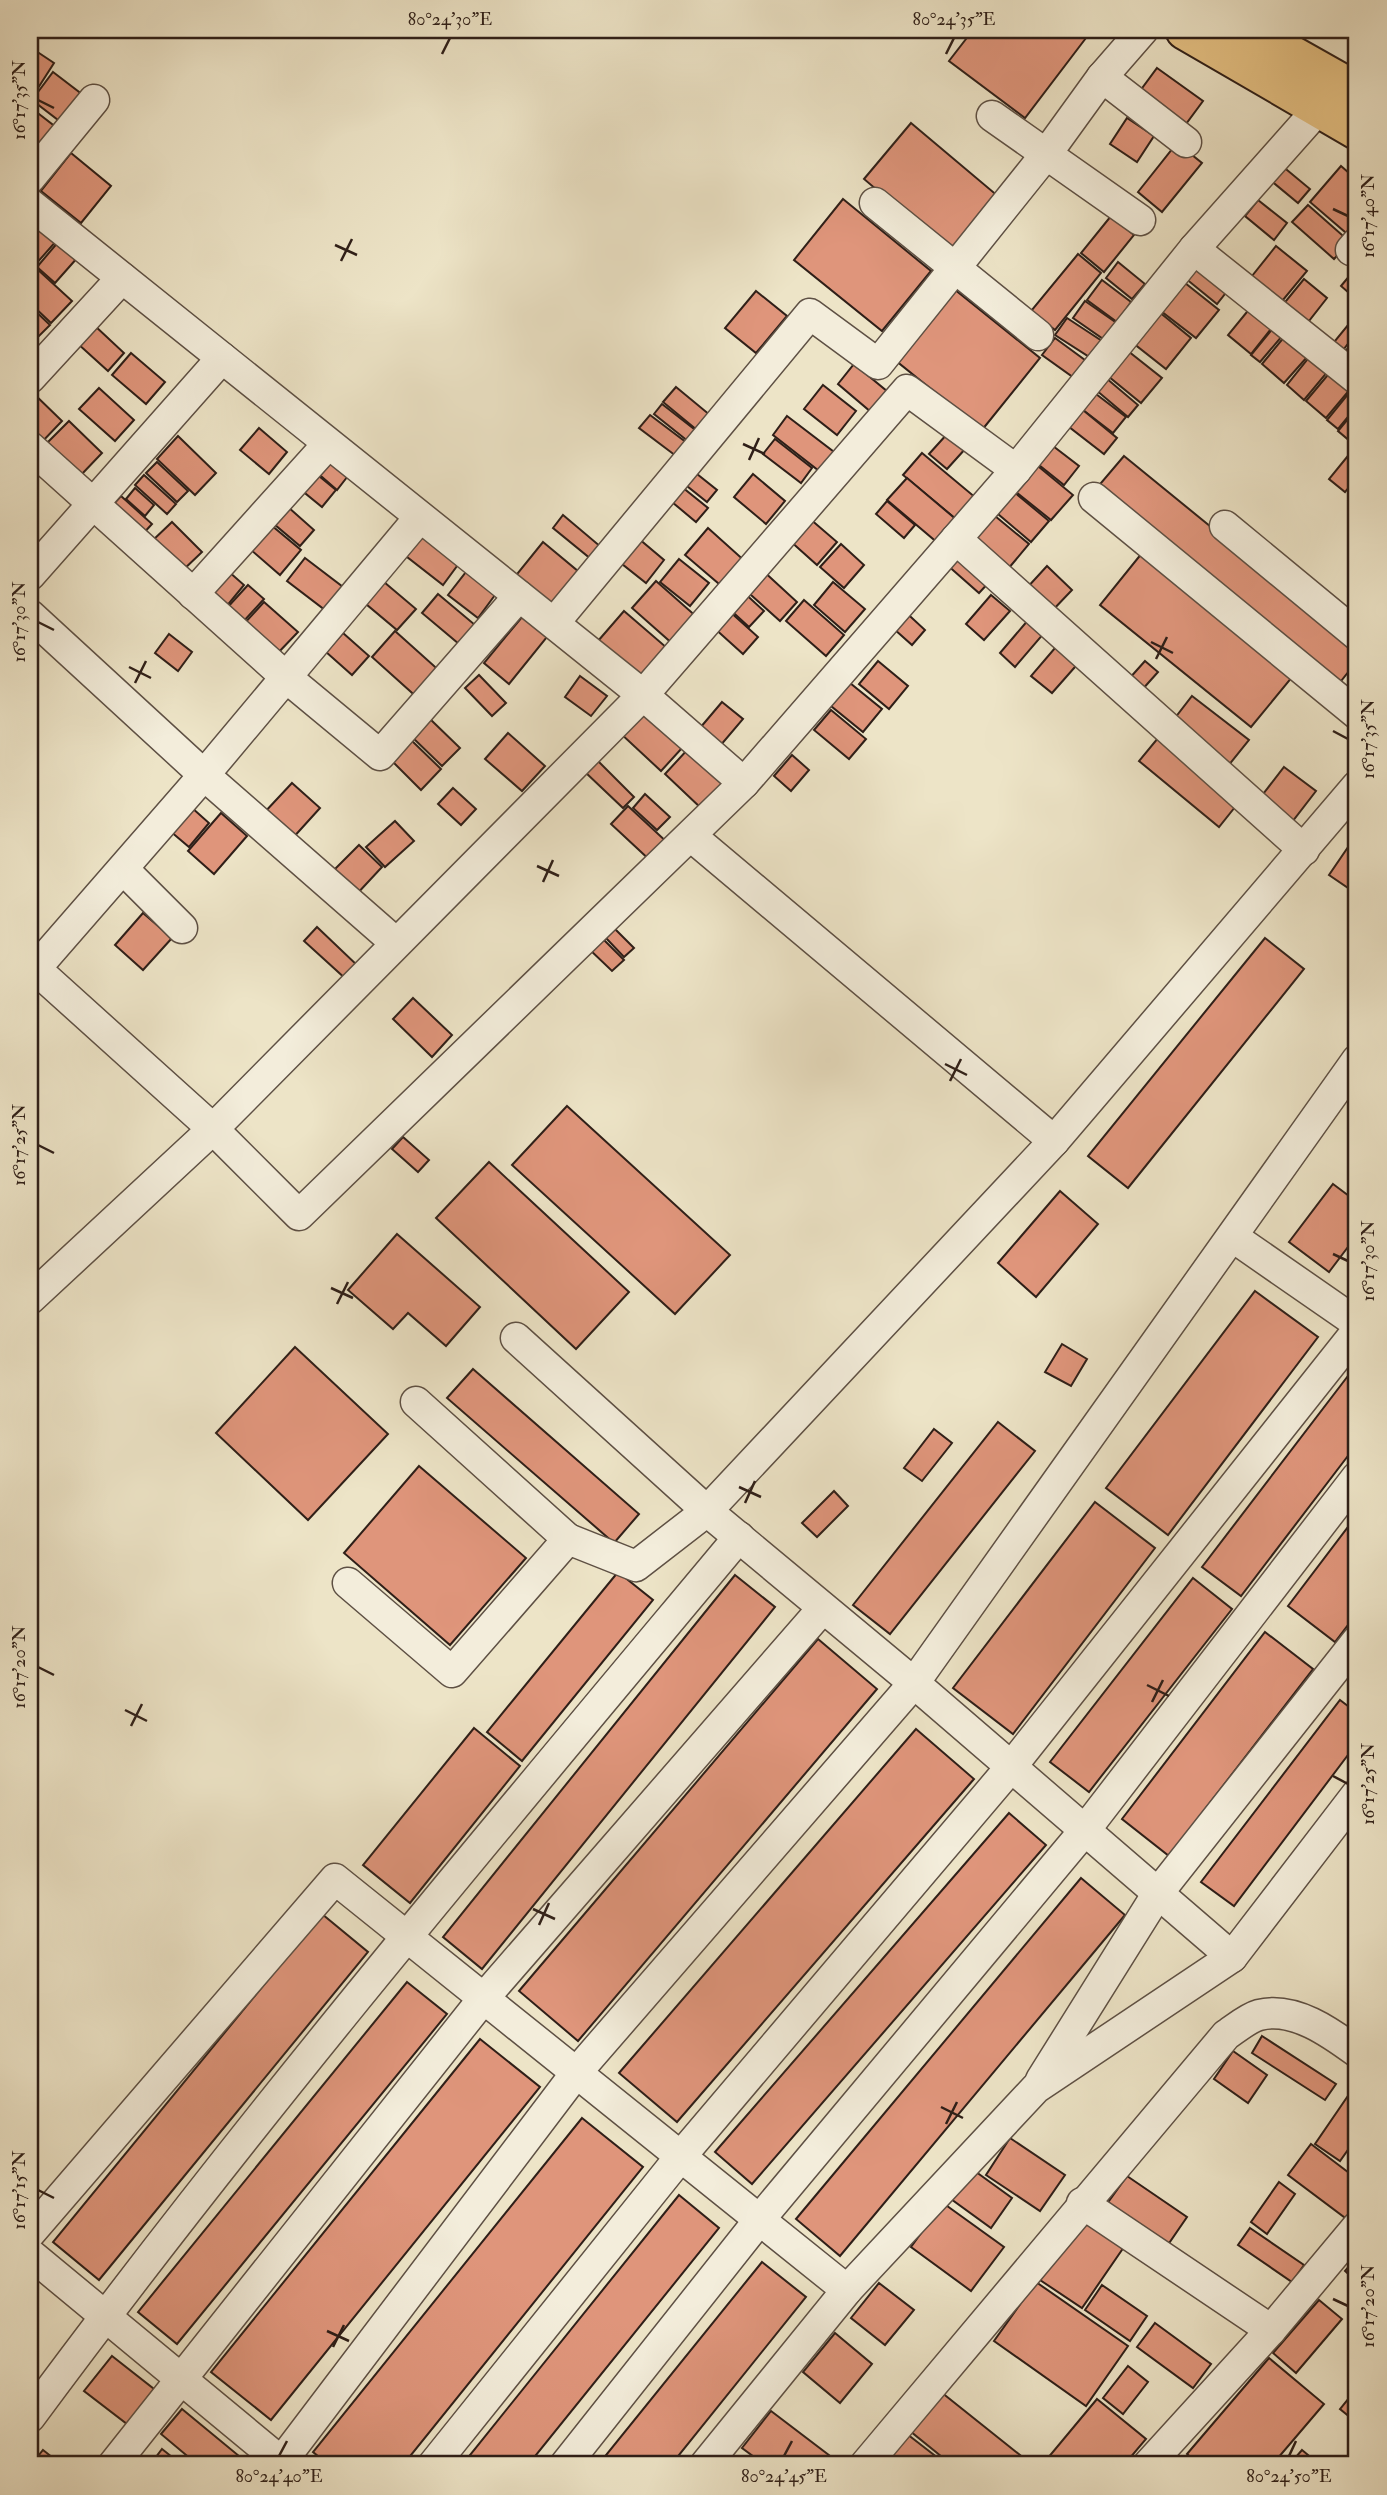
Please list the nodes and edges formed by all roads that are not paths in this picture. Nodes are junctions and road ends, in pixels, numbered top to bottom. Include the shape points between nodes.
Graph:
1 (1143, 30) edge
2 (1185, 30) edge
3 (1247, 30) edge
4 (1102, 77) junction
5 (1357, 92) edge
6 (93, 100) dead end
7 (1320, 107) junction
8 (992, 116) dead end
9 (1357, 130) edge
10 (1186, 142) dead end
11 (1047, 153) junction
12 (30, 178) edge
13 (875, 203) dead end
14 (30, 204) edge
15 (1140, 220) dead end
16 (1194, 249) junction
17 (956, 267) junction
18 (122, 278) junction
19 (1038, 335) dead end
20 (222, 358) junction
21 (30, 378) edge
22 (1357, 379) edge
23 (328, 444) junction
24 (30, 447) edge
25 (1016, 470) junction
26 (1094, 498) dead end
27 (92, 503) junction
28 (420, 517) junction
29 (1225, 526) dead end
30 (956, 539) junction
31 (30, 575) edge
32 (193, 594) junction
33 (519, 596) junction
34 (30, 615) edge
35 (554, 623) junction
36 (1357, 635) edge
37 (287, 678) junction
38 (643, 695) junction
39 (1357, 715) edge
40 (204, 775) junction
41 (744, 783) junction
42 (1357, 786) edge
43 (691, 836) junction
44 (1304, 850) junction
45 (124, 869) junction
46 (182, 928) dead end
47 (396, 943) junction
48 (32, 967) edge
49 (1357, 1060) edge
50 (213, 1129) junction
51 (1054, 1141) junction
52 (1233, 1237) junction
53 (30, 1299) edge
54 (1357, 1323) edge
55 (1357, 1331) edge
56 (516, 1338) dead end
57 (416, 1402) dead end
58 (1357, 1478) edge
59 (707, 1511) junction
60 (738, 1538) junction
61 (568, 1539) junction
62 (348, 1583) dead end
63 (823, 1608) junction
64 (1357, 1641) edge
65 (914, 1683) junction
66 (1011, 1767) junction
67 (1357, 1794) edge
68 (1085, 1830) junction
69 (1158, 1893) junction
70 (405, 1937) junction
71 (1232, 1957) junction
72 (483, 1999) junction
73 (1357, 2052) edge
74 (576, 2073) junction
75 (1036, 2088) junction
76 (681, 2156) junction
77 (1082, 2203) junction
78 (760, 2219) junction
79 (1357, 2227) edge
80 (30, 2233) edge
81 (30, 2254) edge
82 (847, 2290) junction
83 (104, 2316) junction
84 (1271, 2330) junction
85 (180, 2381) junction
86 (30, 2417) edge
87 (281, 2464) edge
88 (113, 2465) edge
89 (433, 2465) edge
90 (565, 2465) edge
91 (705, 2465) edge
92 (866, 2465) edge
93 (1148, 2465) edge

1 - 4 street
2 - 7 highway
3 - 5 highway
4 - 10 street
4 - 11 street
6 - 12 street
7 - 9 highway
7 - 16 street
8 - 11 street
11 - 15 street
11 - 17 street
13 - 17 street
14 - 18 street
16 - 22 street
16 - 25 street
17 - 19 street
17 - 35 street via 878,364 810,314
18 - 20 street
18 - 21 street
20 - 23 street
20 - 27 street
23 - 28 street
23 - 32 street
24 - 27 street
25 - 30 street
25 - 38 street via 907,390
26 - 39 street
27 - 31 street
27 - 32 street
28 - 33 street
28 - 37 street
29 - 36 street
30 - 41 street
30 - 44 street
32 - 37 street
33 - 35 street
33 - 37 street via 380,755
34 - 40 street
35 - 38 street
37 - 40 street
38 - 41 street
38 - 47 street
40 - 45 street
40 - 47 street
41 - 43 street
42 - 44 street
43 - 50 street via 299,1215
43 - 51 street
44 - 51 street
45 - 46 street
45 - 48 street
47 - 50 street
48 - 50 street
49 - 52 street
50 - 53 street
51 - 59 street
52 - 54 street
52 - 65 street
55 - 66 street
56 - 59 street
57 - 61 street
58 - 68 street
59 - 60 street
59 - 61 street via 636,1566
60 - 63 street
60 - 70 street
61 - 62 street via 452,1672
63 - 65 street
63 - 72 street
64 - 69 street
65 - 66 street
65 - 74 street
66 - 68 street
66 - 76 street
67 - 71 street
68 - 69 street
68 - 78 street
69 - 71 street
69 - 75 street
70 - 72 street
70 - 80 street via 335,1879
70 - 83 street
71 - 75 street
72 - 74 street
72 - 85 street
73 - 77 street via 1330,2032 1290,2015 1258,2015 1226,2035
74 - 76 street
74 - 87 street
75 - 82 street
76 - 78 street
76 - 89 street
77 - 84 street
77 - 92 street
78 - 82 street
78 - 90 street
79 - 84 street
81 - 83 street
82 - 91 street
83 - 85 street
83 - 86 street
84 - 93 street
85 - 87 street
85 - 88 street

